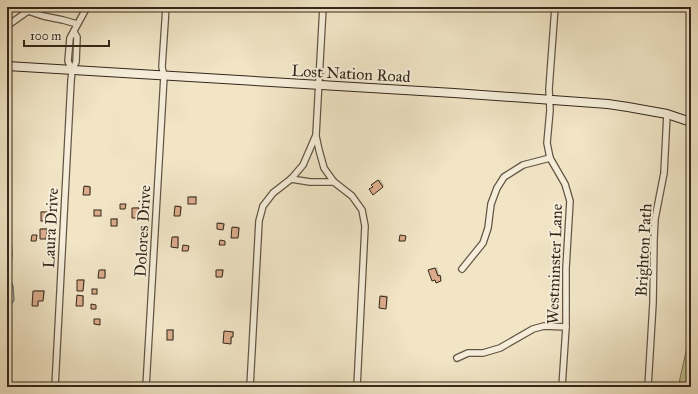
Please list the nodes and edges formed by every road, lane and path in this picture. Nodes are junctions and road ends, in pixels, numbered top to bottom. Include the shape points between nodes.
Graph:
1 (87, 7) edge
2 (166, 7) edge
3 (323, 7) edge
4 (555, 7) edge
5 (29, 9) edge
6 (77, 24) junction
7 (7, 26) edge
8 (7, 66) edge
9 (72, 71) junction
10 (164, 76) junction
11 (319, 86) junction
12 (550, 100) junction
13 (667, 114) junction
14 (691, 122) edge
15 (316, 135) junction
16 (550, 158) junction
17 (290, 179) junction
18 (334, 182) junction
19 (462, 269) dead end
20 (566, 328) junction
21 (457, 358) dead end
22 (55, 387) edge
23 (146, 387) edge
24 (250, 387) edge
25 (357, 387) edge
26 (562, 387) edge
27 (648, 387) edge

1 - 6 street
2 - 10 street, Dolores Drive via 162,67
3 - 11 street
4 - 12 street, Westminster Lane
5 - 6 street via 43,16
5 - 7 street
6 - 9 street, Laura Drive via 74,32 77,37 76,62
8 - 9 street, Lost Nation Road
9 - 10 street, Lost Nation Road
9 - 22 street, Laura Drive
10 - 11 street, Lost Nation Road
10 - 23 street, Dolores Drive
11 - 12 street, Lost Nation Road
11 - 15 street
12 - 13 street, Lost Nation Road via 608,104
12 - 16 street, Westminster Lane via 547,143
13 - 14 street, Lost Nation Road
13 - 27 street, Brighton Path via 664,173 655,219
15 - 17 street via 303,165
15 - 18 street via 324,168
16 - 19 street via 523,165 504,177 497,188 483,243
16 - 20 street, Westminster Lane via 565,184 570,202
17 - 18 street
17 - 24 street via 273,193 263,206 259,221
18 - 25 street via 352,196 362,210 365,226
20 - 21 street via 544,326 533,329 500,348 483,353 468,353
20 - 26 street, Westminster Lane

